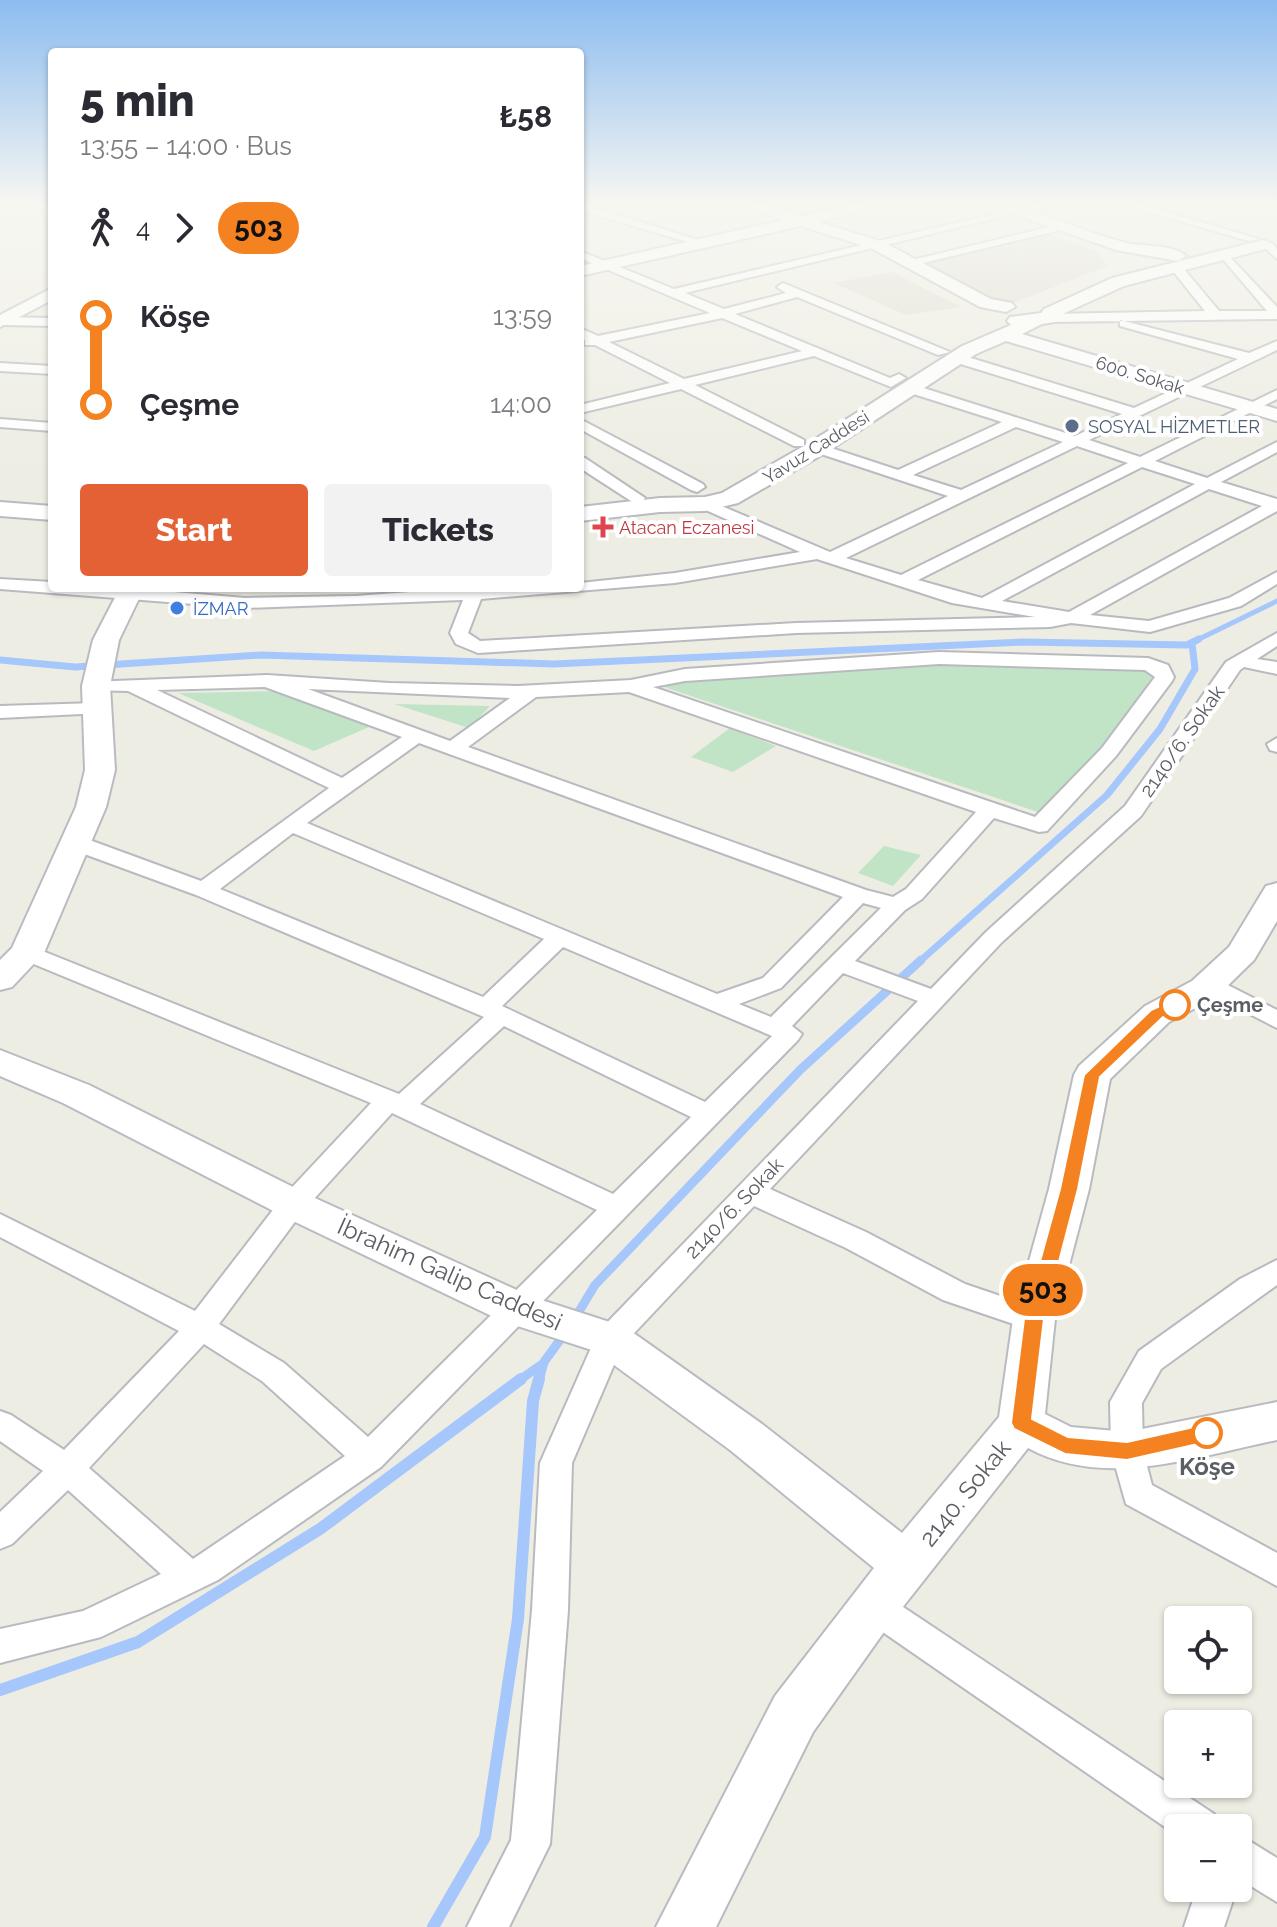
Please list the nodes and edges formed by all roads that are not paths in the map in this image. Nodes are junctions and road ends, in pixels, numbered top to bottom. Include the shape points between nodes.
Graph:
1 (47, 296) edge
2 (678, 296) edge
3 (787, 296) edge
4 (805, 296) edge
5 (958, 296) edge
6 (1086, 296) edge
7 (1202, 296) edge
8 (1260, 296) edge
9 (721, 314) junction
10 (1041, 315) junction
11 (1097, 315) junction
12 (1215, 315) junction
13 (1277, 315) edge
14 (1004, 318) junction
15 (1, 321) edge
16 (48, 322) edge
17 (584, 334) edge
18 (596, 340) junction
19 (584, 343) edge
20 (1274, 349) edge
21 (813, 352) junction
22 (950, 355) junction
23 (1250, 358) junction
24 (0, 367) edge
25 (48, 370) edge
26 (681, 383) junction
27 (904, 383) junction
28 (1185, 388) junction
29 (1277, 394) edge
30 (1250, 407) junction
31 (584, 408) edge
32 (1135, 413) junction
33 (1277, 415) edge
34 (1014, 422) junction
35 (0, 423) edge
36 (584, 425) edge
37 (48, 427) edge
38 (1075, 441) junction
39 (808, 445) junction
40 (1277, 446) edge
41 (1140, 463) junction
42 (584, 464) edge
43 (899, 475) junction
44 (1207, 482) junction
45 (703, 492) junction
46 (962, 496) junction
47 (637, 498) junction
48 (0, 499) edge
49 (48, 503) edge
50 (584, 505) edge
51 (1277, 505) edge
52 (0, 509) edge
53 (48, 513) edge
54 (584, 514) edge
55 (825, 556) junction
56 (1277, 577) edge
57 (903, 581) junction
58 (0, 584) edge
59 (48, 587) edge
60 (584, 587) edge
61 (131, 592) edge
62 (149, 592) edge
63 (455, 592) edge
64 (474, 592) edge
65 (985, 603) junction
66 (1073, 617) junction
67 (1277, 638) edge
68 (1239, 661) junction
69 (1277, 668) edge
70 (267, 681) junction
71 (129, 684) junction
72 (631, 686) junction
73 (96, 690) junction
74 (532, 691) junction
75 (0, 712) edge
76 (417, 735) junction
77 (453, 748) junction
78 (344, 787) junction
79 (990, 809) junction
80 (291, 824) junction
81 (76, 843) junction
82 (204, 890) junction
83 (1277, 893) edge
84 (858, 895) junction
85 (897, 905) junction
86 (1267, 929) edge
87 (560, 937) junction
88 (27, 953) junction
89 (839, 963) junction
90 (0, 979) edge
91 (1210, 984) junction
92 (935, 999) junction
93 (717, 1003) junction
94 (493, 1011) junction
95 (1277, 1020) edge
96 (775, 1028) junction
97 (0, 1062) edge
98 (395, 1104) junction
99 (709, 1115) junction
100 (750, 1192) junction
101 (293, 1204) junction
102 (617, 1208) junction
103 (0, 1224) edge
104 (1277, 1271) edge
105 (517, 1309) junction
106 (1034, 1319) junction
107 (200, 1328) junction
108 (610, 1339) junction
109 (1277, 1421) edge
110 (1021, 1423) junction
111 (0, 1424) edge
112 (1127, 1451) junction
113 (369, 1457) junction
114 (67, 1469) junction
115 (0, 1534) edge
116 (906, 1565) junction
117 (1277, 1571) edge
118 (189, 1577) junction
119 (873, 1606) junction
120 (0, 1646) edge
121 (1179, 1814) edge
122 (1252, 1864) edge
123 (1277, 1882) edge
124 (1212, 1902) edge
125 (487, 1927) edge
126 (685, 1927) edge
127 (1204, 1927) edge

1 - 15 main road
2 - 9 street
3 - 9 street
4 - 22 street
5 - 14 main road, 600. Sokak
6 - 10 main road, Yavuz Caddesi
7 - 12 street
8 - 13 street
9 - 18 street
9 - 21 street
10 - 11 street
10 - 14 main road, Yavuz Caddesi
11 - 12 street
11 - 23 street
12 - 13 street
14 - 22 main road, Yavuz Caddesi
14 - 28 main road, 600. Sokak
15 - 16 street
17 - 18 street
18 - 19 street
18 - 26 street
20 - 23 street
21 - 26 street
21 - 27 street via 891,383
22 - 27 main road, Yavuz Caddesi
22 - 32 street
23 - 28 street
24 - 25 street
26 - 31 street
26 - 39 street
27 - 34 street
27 - 39 main road, Yavuz Caddesi
28 - 30 main road, 600. Sokak
28 - 32 street
29 - 30 street
30 - 33 main road, 600. Sokak
30 - 41 street
32 - 38 street
34 - 38 street
34 - 43 street
35 - 37 street
36 - 45 street
38 - 41 street
38 - 46 street
39 - 43 street
39 - 45 main road, Yavuz Caddesi
39 - 45 main road, Yavuz Caddesi via 730,498 733,492
40 - 44 street
41 - 44 street
41 - 57 street
42 - 47 street
43 - 46 street
44 - 51 street
44 - 65 street
45 - 47 main road, Yavuz Caddesi
45 - 54 main road, Yavuz Caddesi via 660,505
45 - 55 street
46 - 55 street
47 - 50 main road, Yavuz Caddesi
48 - 49 main road
51 - 66 street
52 - 53 main road
55 - 57 street
55 - 60 street
56 - 66 street via 1235,602 1150,627
57 - 65 street
58 - 59 street
61 - 73 main road via 106,640
62 - 63 street via 245,603
64 - 66 street via 459,633 478,647
65 - 66 street
67 - 68 street, 2140/6. Sokak
68 - 69 street
68 - 92 street, 2140/6. Sokak via 1133,811 994,937
70 - 71 street
70 - 74 street
70 - 76 street
71 - 73 street
71 - 78 street
72 - 74 street
72 - 79 street
72 - 79 street via 685,675 939,658 1148,664 1161,669 1165,677 1109,752 1039,826
73 - 75 street
73 - 81 main road via 100,770
74 - 77 street
76 - 77 street
76 - 78 street
77 - 84 street
78 - 80 street
79 - 85 street via 914,894
80 - 82 street
80 - 87 street
81 - 82 street
81 - 88 main road
82 - 94 street
83 - 86 main road, 2140. Sokak
84 - 85 street
84 - 93 street via 772,983
85 - 89 street
86 - 91 main road, 2140. Sokak
87 - 93 street
87 - 94 street
88 - 90 main road
88 - 98 street
89 - 92 street
89 - 96 street
91 - 95 street
91 - 106 main road, 2140. Sokak via 1157,1014 1092,1075
92 - 100 street, 2140/6. Sokak
93 - 96 street
94 - 98 street
94 - 99 street
96 - 99 street via 789,1034
97 - 101 main road, İbrahim Galip Caddesi via 76,1094
98 - 101 street
98 - 102 street
99 - 102 street
100 - 106 street via 954,1292
100 - 108 street, 2140/6. Sokak
101 - 105 main road, İbrahim Galip Caddesi
101 - 107 street
102 - 105 street
103 - 107 street
104 - 112 street via 1150,1360 1126,1402
105 - 108 main road, İbrahim Galip Caddesi
105 - 113 street
106 - 110 main road, 2140. Sokak
107 - 113 street via 273,1372
107 - 114 street
108 - 116 main road, İbrahim Galip Caddesi via 746,1437
108 - 125 street, 2140/6. Sokak via 556,1463 550,1610 530,1844
109 - 112 main road
110 - 112 main road via 1065,1446
110 - 116 main road, 2140. Sokak
111 - 114 street
112 - 117 street via 1138,1494
113 - 118 street
114 - 115 street
114 - 118 street
116 - 119 main road, 2140. Sokak
118 - 120 street via 88,1626
119 - 121 street
119 - 126 main road, 2140. Sokak via 794,1714
122 - 123 street
124 - 127 street

